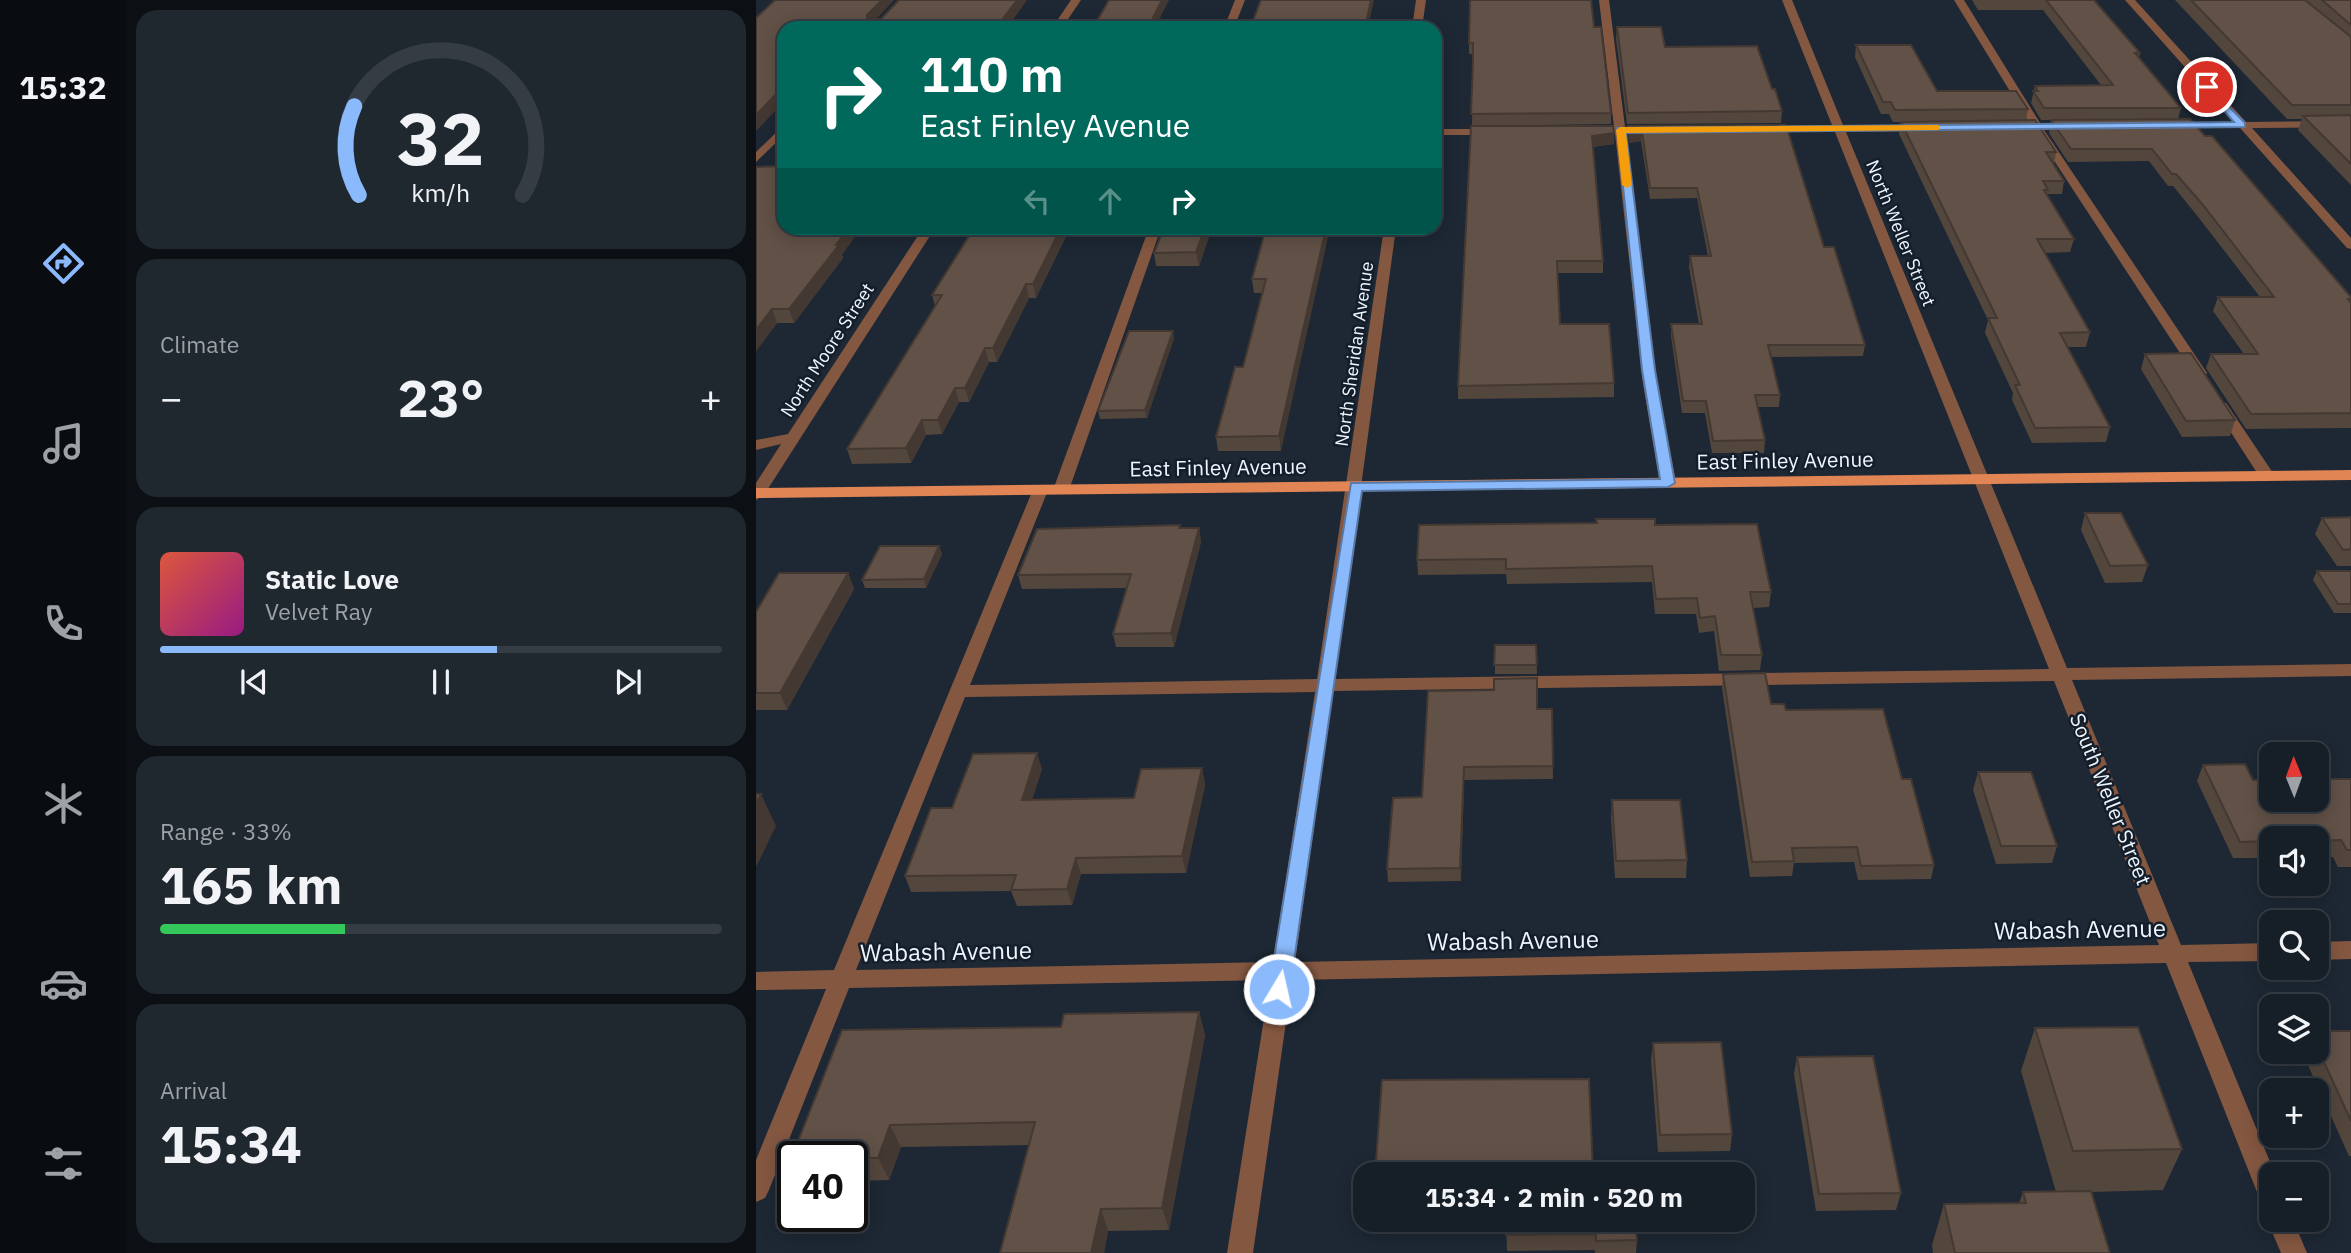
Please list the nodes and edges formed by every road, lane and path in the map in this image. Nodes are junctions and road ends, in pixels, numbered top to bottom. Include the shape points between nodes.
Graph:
1 (1076, 0) edge
2 (1240, 0) edge
3 (1421, 0) edge
4 (1604, 0) edge
5 (1787, 0) edge
6 (1959, 0) edge
7 (2130, 0) edge
8 (1062, 21) edge
9 (1232, 21) edge
10 (1418, 21) edge
11 (2351, 124) edge
12 (2242, 125) junction
13 (2081, 126) edge
14 (2162, 126) edge
15 (2000, 127) edge
16 (2037, 127) junction
17 (1839, 128) junction
18 (1930, 128) edge
19 (1747, 129) edge
20 (1620, 130) junction
21 (1668, 130) edge
22 (1581, 131) edge
23 (1442, 132) edge
24 (1501, 132) edge
25 (777, 136) edge
26 (756, 159) edge
27 (924, 235) edge
28 (1152, 235) edge
29 (1389, 235) edge
30 (2351, 245) edge
31 (2207, 385) edge
32 (2215, 396) edge
33 (794, 437) junction
34 (756, 445) edge
35 (2351, 475) edge
36 (2267, 476) junction
37 (1982, 479) junction
38 (1668, 483) junction
39 (1356, 486) junction
40 (1040, 490) junction
41 (1061, 490) junction
42 (757, 494) edge
43 (2351, 670) edge
44 (2060, 674) junction
45 (1325, 685) junction
46 (959, 691) junction
47 (2351, 950) edge
48 (2329, 951) edge
49 (2259, 952) edge
50 (2173, 953) junction
51 (1282, 970) junction
52 (843, 979) junction
53 (756, 981) edge
54 (2259, 1165) edge
55 (756, 1190) edge
56 (2285, 1232) edge
57 (1240, 1253) edge
58 (2294, 1253) edge

1 - 8 street
2 - 9 street
3 - 10 street
4 - 20 street
5 - 17 street, North Weller Street
6 - 16 street
7 - 12 street
11 - 12 street
12 - 14 street
12 - 30 street
13 - 16 street
15 - 16 street
16 - 31 street
17 - 18 street
17 - 19 street
17 - 37 street, North Weller Street
20 - 21 street
20 - 22 street
20 - 38 street via 1648,370
23 - 24 street
25 - 26 street
27 - 33 street, North Moore Street
28 - 41 street
29 - 39 street, North Sheridan Avenue
32 - 36 street
33 - 34 street
33 - 42 street, North Moore Street
35 - 36 main road, East Finley Avenue
36 - 37 main road, East Finley Avenue
37 - 38 main road, East Finley Avenue
37 - 44 street, South Weller Street
38 - 39 main road, East Finley Avenue
39 - 41 main road, East Finley Avenue
39 - 45 street, North Sheridan Avenue
40 - 41 main road, East Finley Avenue
40 - 42 main road, East Finley Avenue
40 - 46 street
43 - 44 street
44 - 45 street
44 - 50 street, South Weller Street
45 - 46 street
45 - 51 street, North Sheridan Avenue
46 - 52 street
47 - 48 street
49 - 50 street, Wabash Avenue
50 - 51 street, Wabash Avenue
50 - 54 street, South Weller Street
51 - 52 street, Wabash Avenue
51 - 57 street, North Sheridan Avenue
52 - 53 street, Wabash Avenue
52 - 55 street
56 - 58 street

